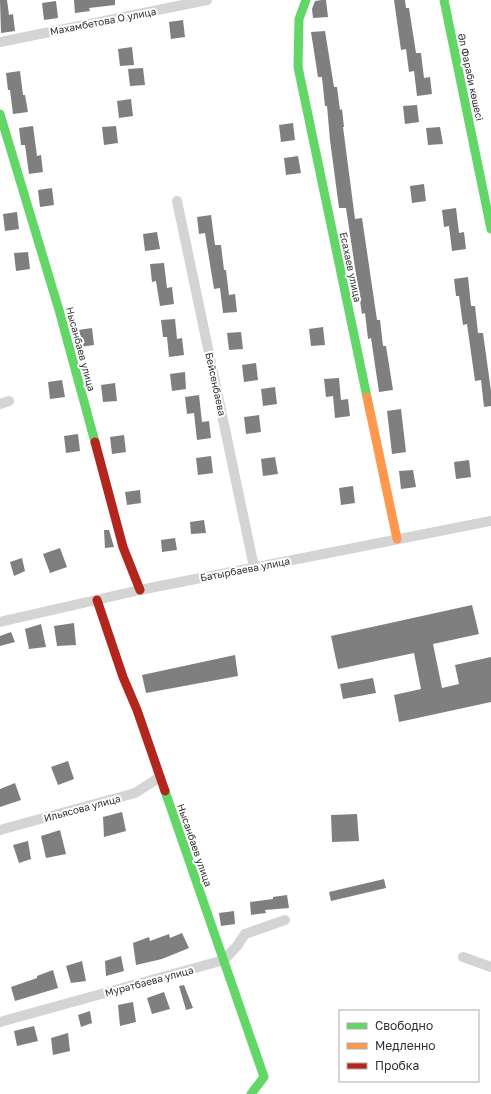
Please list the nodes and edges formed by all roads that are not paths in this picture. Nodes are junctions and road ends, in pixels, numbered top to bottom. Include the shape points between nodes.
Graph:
1 (207, 0) edge
2 (306, 0) edge
3 (444, 0) edge
4 (0, 42) edge
5 (0, 114) edge
6 (177, 201) dead end
7 (491, 229) edge
8 (491, 521) edge
9 (397, 539) junction
10 (254, 567) junction
11 (140, 590) junction
12 (98, 600) junction
13 (0, 622) edge
14 (160, 777) junction
15 (0, 830) edge
16 (286, 920) dead end
17 (463, 957) dead end
18 (224, 960) junction
19 (491, 967) edge
20 (0, 1022) edge
21 (251, 1094) edge

1 - 4 street, Махамбетова О улица
2 - 9 street, Есахаев улица via 299,19 298,67
3 - 7 street, Әл Фараби көшесі
5 - 11 street, Нысанбаев улица via 59,310 123,547
6 - 10 street, Бейсенбаева
8 - 9 street, Батырбаева улица
9 - 10 street, Батырбаева улица
10 - 11 street, Батырбаева улица
11 - 12 street, Батырбаева улица
12 - 13 street, Батырбаева улица
12 - 14 street, Нысанбаев улица
14 - 15 street, Ильясова улица via 135,793
14 - 18 street, Нысанбаев улица
16 - 18 street via 244,934
17 - 19 street
18 - 20 street, Муратбаева улица
18 - 21 street, Нысанбаев улица via 264,1077

